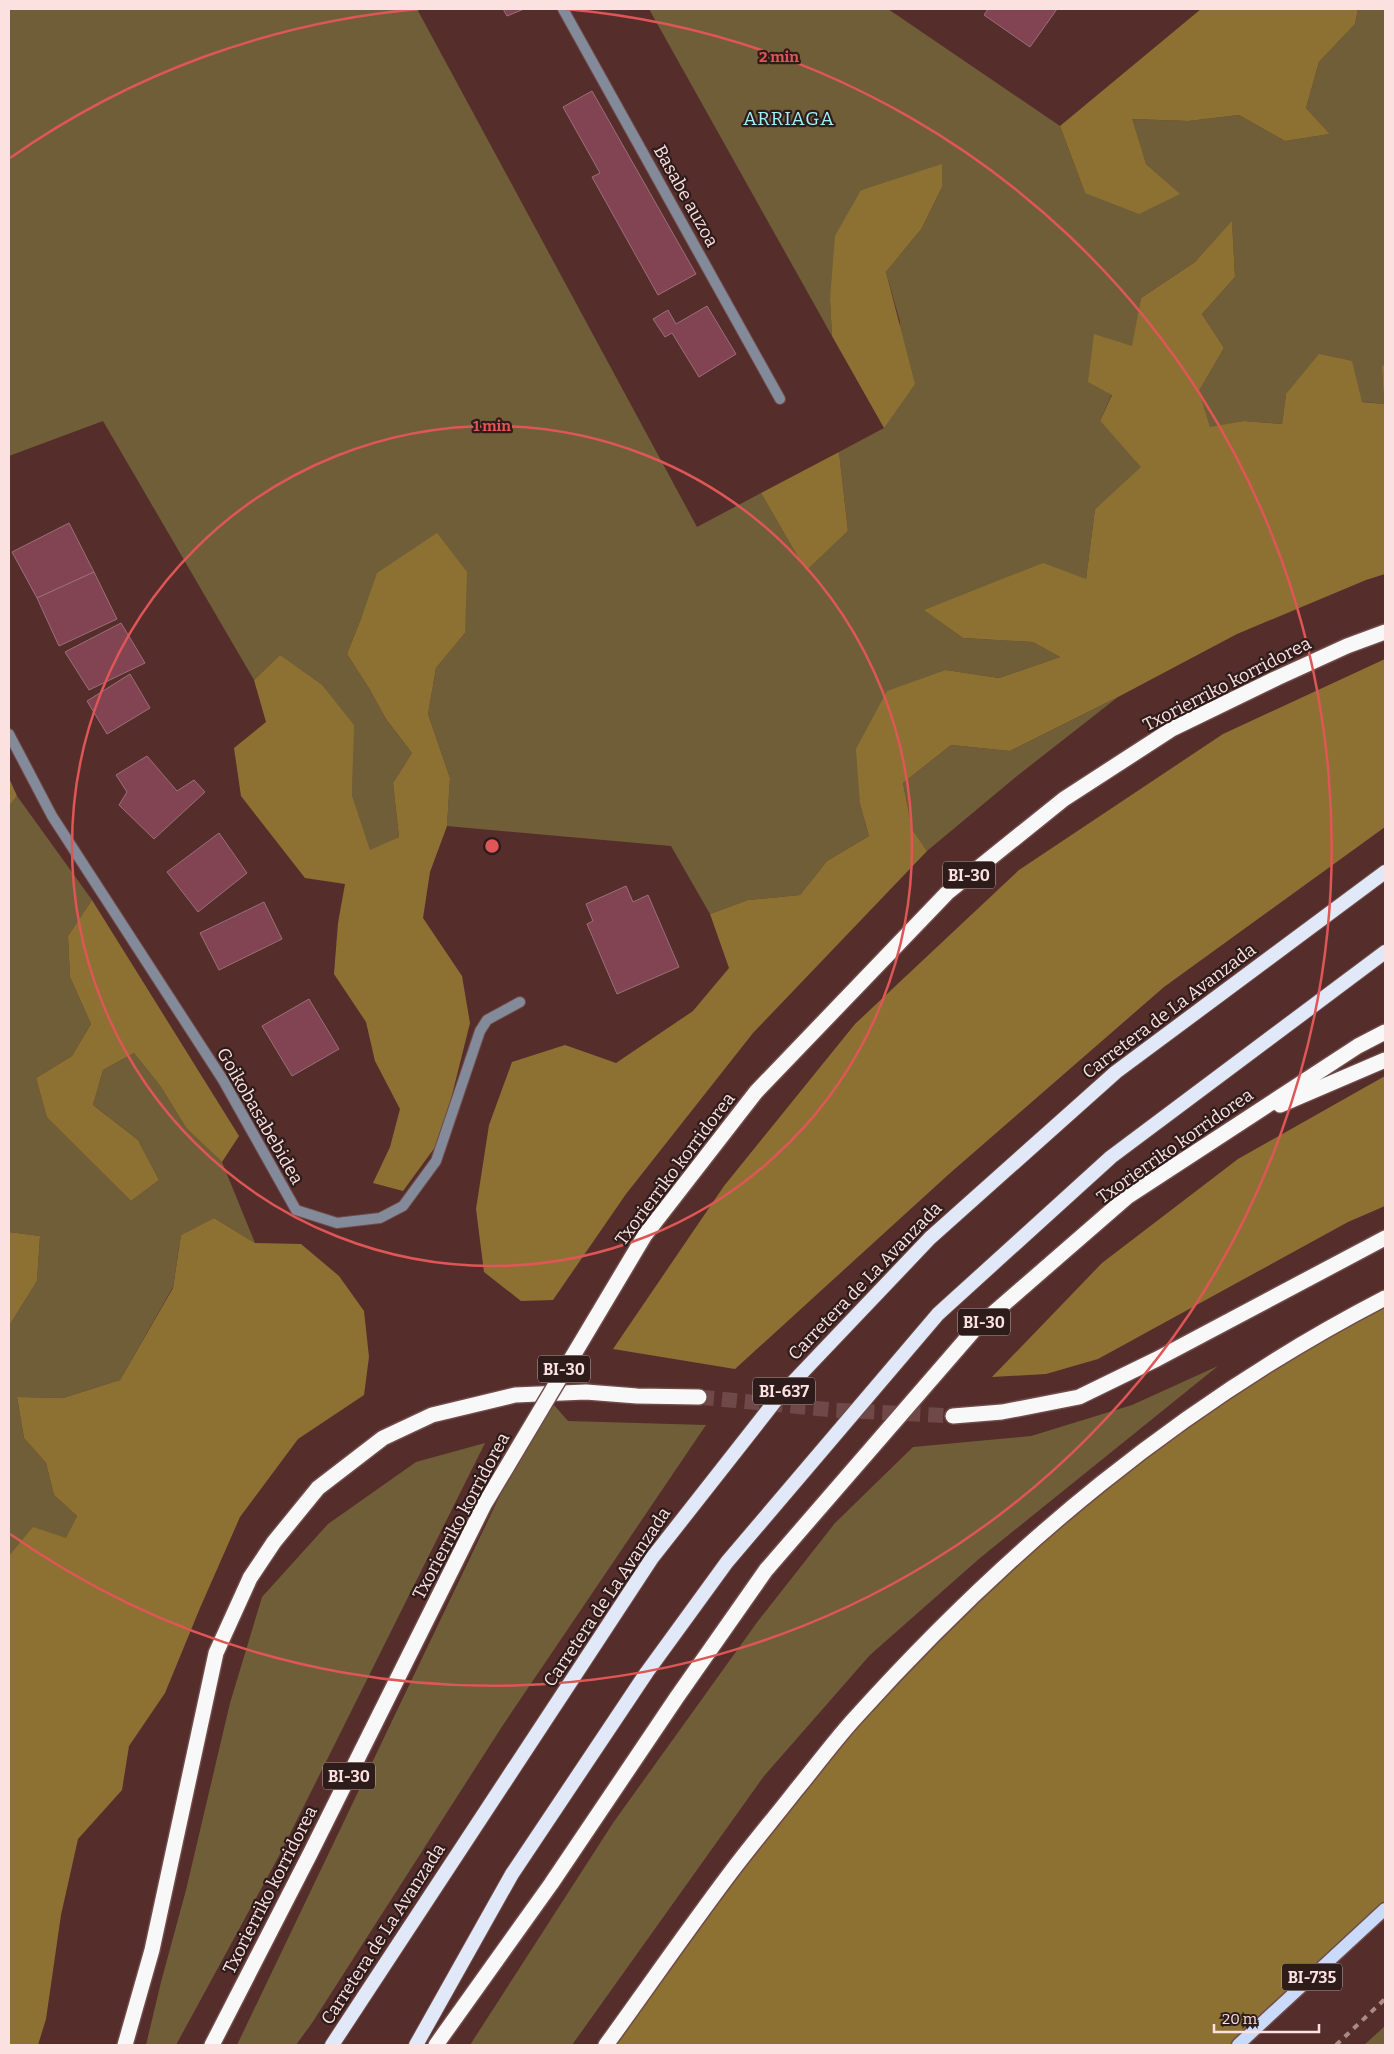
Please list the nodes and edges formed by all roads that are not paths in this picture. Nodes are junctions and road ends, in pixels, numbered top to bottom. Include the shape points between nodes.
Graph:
1 (563, 9) edge
2 (780, 399) dead end
3 (1385, 632) edge
4 (9, 734) edge
5 (1385, 872) edge
6 (1385, 952) edge
7 (520, 1002) dead end
8 (1385, 1032) edge
9 (1385, 1060) edge
10 (1244, 1120) junction
11 (1385, 1238) edge
12 (1385, 1298) edge
13 (699, 1397) tunnel mouth
14 (953, 1416) tunnel mouth
15 (1385, 1909) edge
16 (125, 2045) edge
17 (212, 2045) edge
18 (332, 2045) edge
19 (416, 2045) edge
20 (436, 2045) edge
21 (606, 2045) edge
22 (1238, 2045) edge

1 - 2 street, Basabe auzoa
3 - 17 highway, Txorierriko korridorea / BI-30, bridge via 1347,646 1172,728 1064,799 947,892 756,1092 645,1235 484,1505
4 - 7 street, Goikobasabebidea via 52,816 224,1080 296,1210 337,1223 380,1218 403,1206 436,1161 480,1031 487,1020
5 - 18 highway, Carretera de La Avanzada / BI-637 via 1116,1072 930,1238 776,1400 652,1558
6 - 19 highway via 1111,1157 938,1314 727,1562 652,1665 512,1874
8 - 10 highway, Txorierriko korridorea / BI-30
9 - 10 highway
10 - 20 highway, Txorierriko korridorea / BI-30 via 1127,1197 974,1330 766,1570 551,1884
11 - 14 highway via 1080,1398 1002,1412
12 - 21 highway via 1238,1382 1148,1446 1031,1540 940,1627 853,1720 732,1870
13 - 16 highway via 586,1392 515,1395 432,1415 383,1438 318,1488 274,1542 250,1578 216,1653 152,1950
15 - 22 main road, BI-735

